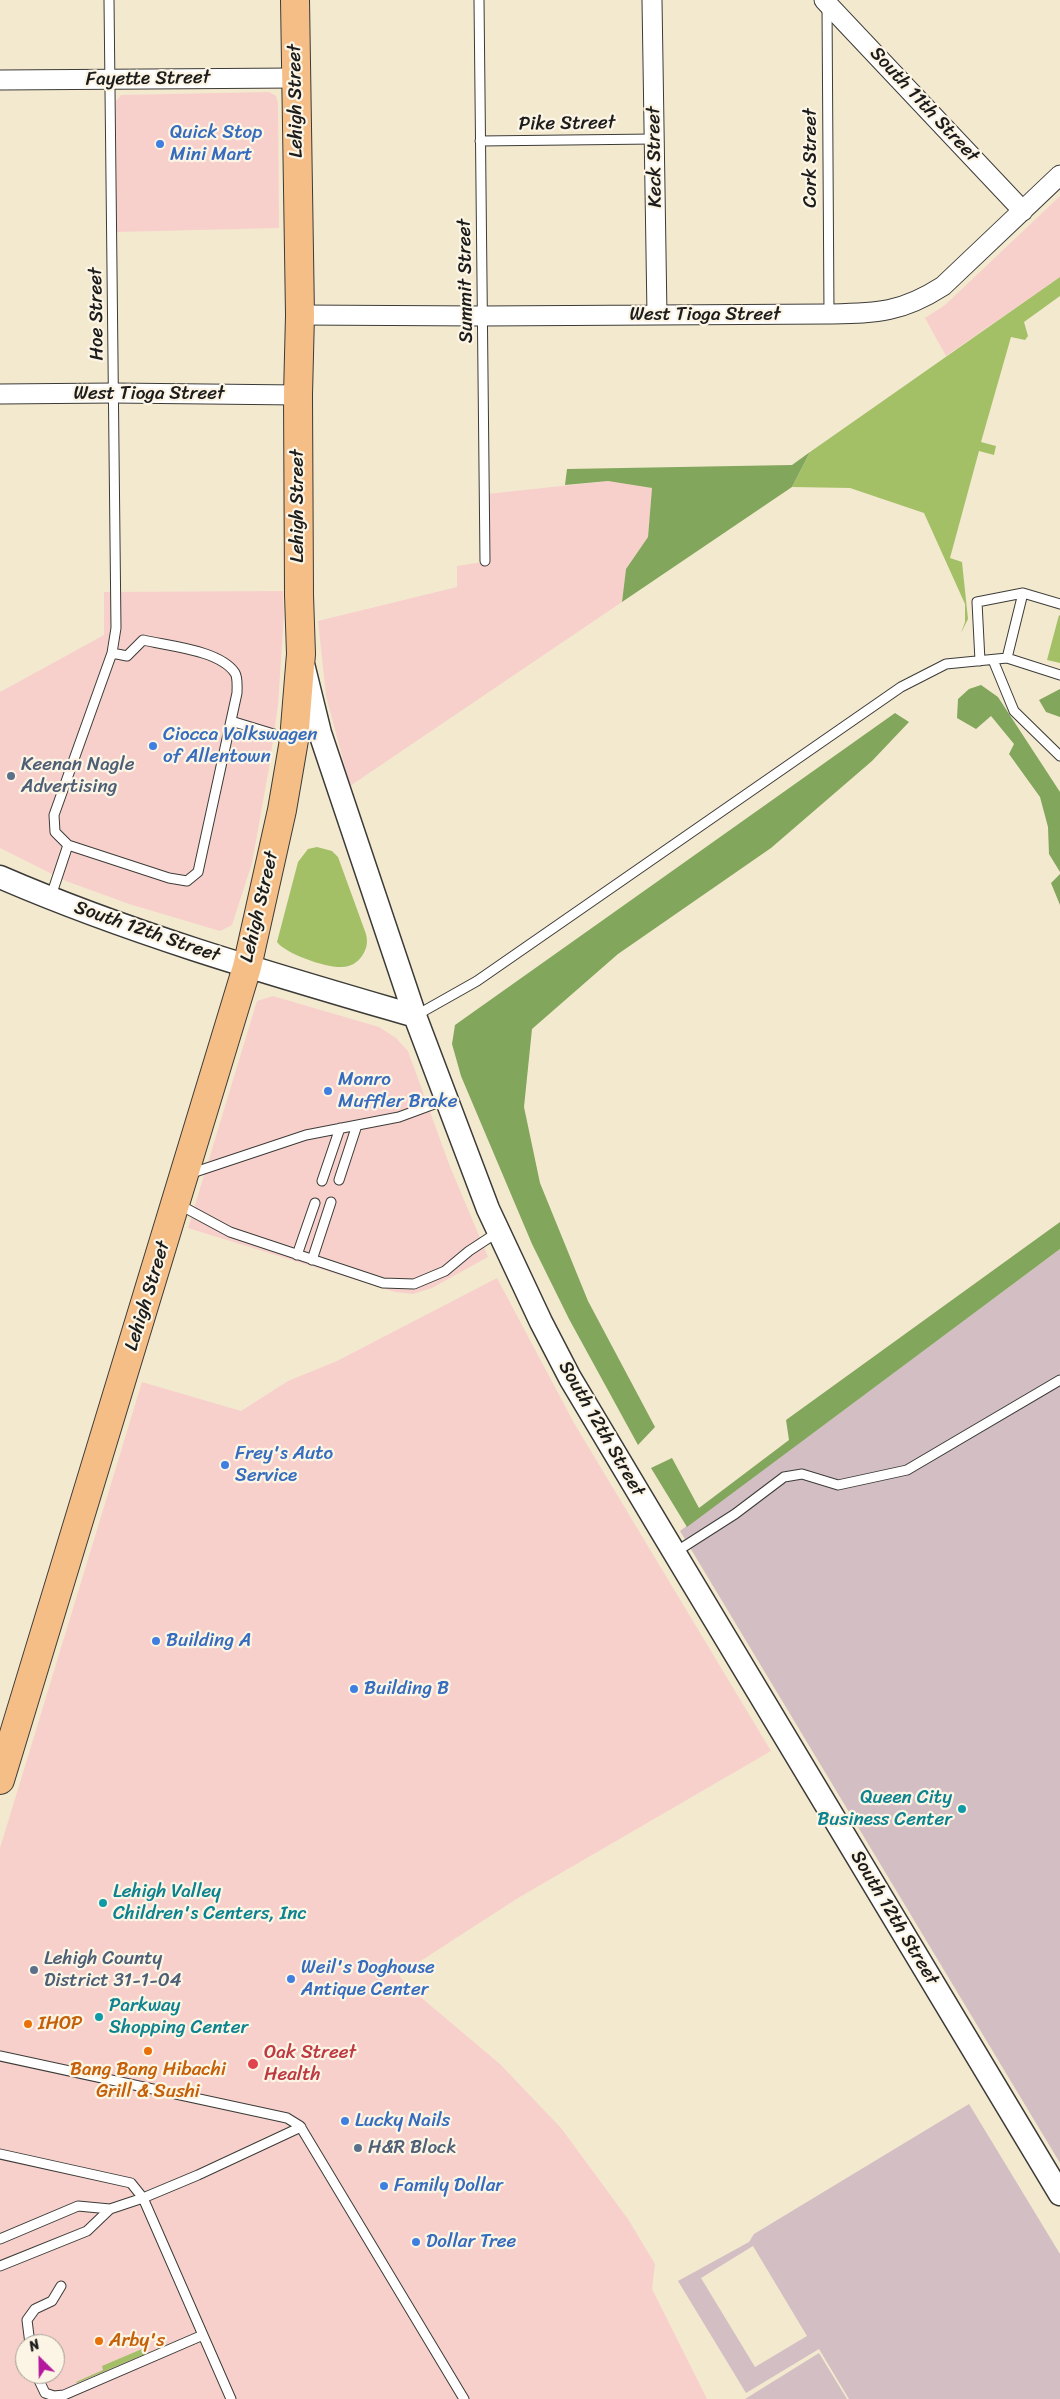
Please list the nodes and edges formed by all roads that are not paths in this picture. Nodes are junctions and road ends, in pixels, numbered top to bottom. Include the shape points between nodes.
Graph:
1 (109, 0) edge
2 (295, 0) edge
3 (479, 0) edge
4 (652, 0) edge
5 (825, 1) edge
6 (296, 78) junction
7 (110, 79) junction
8 (0, 80) edge
9 (654, 139) junction
10 (480, 141) junction
11 (1060, 175) edge
12 (1023, 211) junction
13 (829, 314) junction
14 (300, 315) junction
15 (657, 315) junction
16 (482, 316) junction
17 (114, 393) junction
18 (0, 394) edge
19 (298, 395) junction
20 (485, 561) dead end
21 (1023, 593) junction
22 (1060, 604) edge
23 (112, 653) junction
24 (301, 654) junction
25 (1007, 658) junction
26 (993, 660) junction
27 (980, 661) junction
28 (1060, 675) edge
29 (231, 721) junction
30 (294, 740) junction
31 (1060, 756) edge
32 (68, 845) junction
33 (0, 877) edge
34 (50, 899) junction
35 (247, 967) junction
36 (414, 1016) junction
37 (445, 1100) junction
38 (357, 1125) junction
39 (340, 1128) junction
40 (184, 1175) junction
41 (339, 1180) dead end
42 (322, 1181) dead end
43 (176, 1202) junction
44 (331, 1202) dead end
45 (315, 1203) dead end
46 (498, 1232) junction
47 (297, 1255) junction
48 (312, 1260) junction
49 (1060, 1380) edge
50 (674, 1553) junction
51 (0, 1780) edge
52 (0, 2056) edge
53 (300, 2128) junction
54 (0, 2154) edge
55 (1060, 2194) edge
56 (143, 2198) junction
57 (110, 2209) junction
58 (0, 2239) edge
59 (0, 2266) edge
60 (61, 2286) dead end
61 (29, 2334) edge
62 (203, 2335) junction
63 (41, 2384) edge
64 (231, 2399) edge
65 (464, 2399) edge

1 - 7 lane, Hoe Street
2 - 6 main road, Lehigh Street
3 - 10 lane, Summit Street
4 - 9 street, Keck Street
5 - 12 street, South 11th Street
5 - 13 lane, Cork Street
6 - 7 street, Fayette Street
6 - 14 main road, Lehigh Street
7 - 8 street, Fayette Street
7 - 17 lane, Hoe Street
9 - 10 lane, Pike Street
9 - 15 street, Keck Street
10 - 16 lane, Summit Street
11 - 12 street, West Tioga Street
12 - 13 street, West Tioga Street via 943,286 920,300 873,313
13 - 15 street, West Tioga Street
14 - 16 street, West Tioga Street
14 - 19 main road, Lehigh Street
15 - 16 street, West Tioga Street
16 - 20 lane, Summit Street
17 - 18 street, West Tioga Street
17 - 19 street, West Tioga Street
17 - 23 lane, Hoe Street via 116,628
19 - 24 main road, Lehigh Street
21 - 22 lane
21 - 25 lane
21 - 27 lane via 977,602
23 - 29 lane via 126,656 143,640 208,655 226,663 236,675 237,693
23 - 32 lane, Hoe Street via 54,815 55,832
24 - 30 main road, Lehigh Street
24 - 36 street via 320,733
25 - 26 lane
25 - 28 lane
26 - 27 lane
26 - 31 lane via 1014,711
27 - 36 lane via 946,664 901,687 477,981
29 - 30 lane
29 - 32 lane via 198,872 187,881
30 - 35 main road, Lehigh Street
32 - 34 lane
33 - 34 street, South 12th Street
34 - 35 street, South 12th Street
35 - 36 street, South 12th Street
35 - 40 main road, Lehigh Street
36 - 37 street, South 12th Street
37 - 38 lane via 399,1117
37 - 46 street, South 12th Street
38 - 39 lane
38 - 41 lane
39 - 40 lane via 306,1135
39 - 42 lane
40 - 43 main road, Lehigh Street
43 - 47 lane via 230,1232
43 - 51 main road, Lehigh Street
44 - 48 lane
45 - 47 lane
46 - 48 lane via 445,1270 414,1284 383,1283
46 - 50 street, South 12th Street via 570,1378
47 - 48 lane
49 - 50 lane via 907,1470 838,1485 802,1474 784,1477 735,1514
50 - 55 street, South 12th Street
52 - 53 lane via 287,2118
53 - 56 lane
53 - 65 lane
54 - 56 lane via 131,2183
56 - 57 lane
56 - 62 lane
57 - 58 lane via 78,2206
57 - 59 lane via 87,2230
60 - 61 lane via 52,2301 35,2309 27,2320
62 - 63 lane via 64,2395 45,2393
62 - 64 lane

